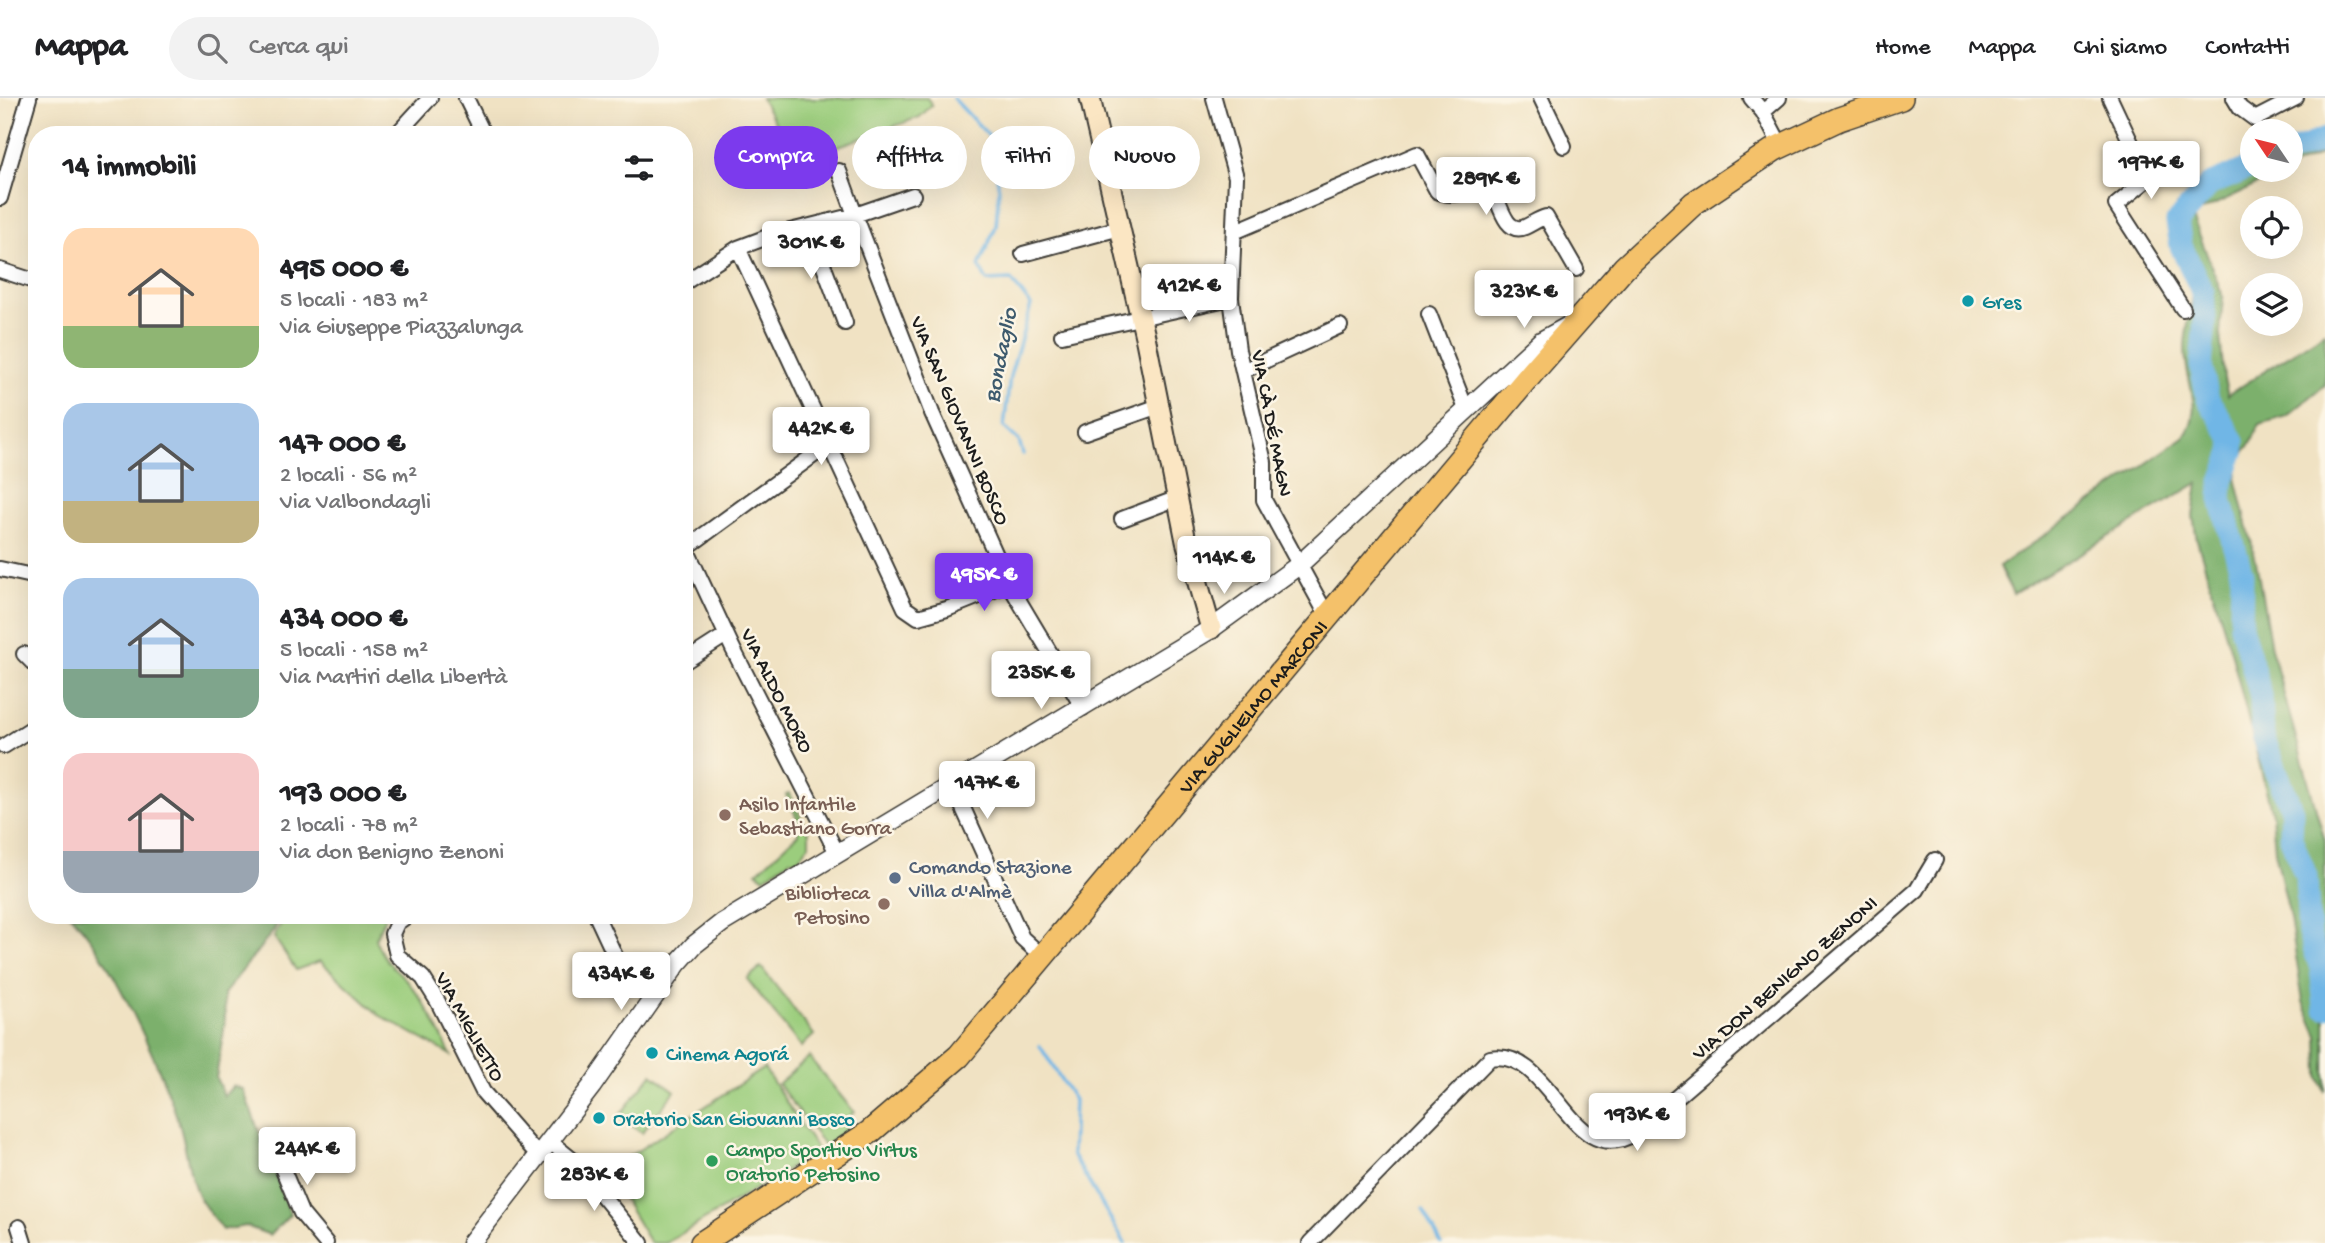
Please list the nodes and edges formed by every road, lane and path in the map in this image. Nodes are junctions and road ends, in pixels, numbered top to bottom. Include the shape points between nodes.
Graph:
1 (29, 98) edge
2 (430, 98) edge
3 (466, 98) edge
4 (1090, 98) edge
5 (1214, 98) edge
6 (1541, 98) edge
7 (1751, 98) edge
8 (1779, 98) edge
9 (1901, 98) edge
10 (2110, 98) edge
11 (2234, 98) edge
12 (2296, 98) edge
13 (1763, 111) junction
14 (404, 126) edge
15 (480, 126) edge
16 (1564, 146) dead end
17 (1781, 146) junction
18 (839, 172) dead end
19 (913, 195) dead end
20 (0, 198) edge
21 (855, 215) junction
22 (809, 227) junction
23 (1120, 228) junction
24 (1234, 232) junction
25 (738, 248) junction
26 (1023, 254) dead end
27 (1576, 268) dead end
28 (0, 270) edge
29 (693, 277) edge
30 (28, 279) edge
31 (1231, 298) junction
32 (2183, 309) dead end
33 (1429, 314) dead end
34 (1141, 319) junction
35 (1574, 322) junction
36 (845, 323) dead end
37 (1340, 326) dead end
38 (1062, 335) dead end
39 (1243, 371) junction
40 (1531, 373) junction
41 (1502, 376) junction
42 (1159, 406) junction
43 (1466, 409) junction
44 (1084, 432) dead end
45 (830, 444) junction
46 (1178, 498) junction
47 (1122, 519) dead end
48 (693, 540) edge
49 (693, 563) edge
50 (1299, 565) junction
51 (0, 569) edge
52 (28, 575) edge
53 (1009, 583) junction
54 (1328, 617) junction
55 (1210, 629) junction
56 (726, 635) junction
57 (24, 654) dead end
58 (693, 656) edge
59 (28, 658) edge
60 (1083, 708) junction
61 (28, 731) edge
62 (4, 746) dead end
63 (953, 786) junction
64 (837, 853) junction
65 (1936, 860) dead end
66 (397, 924) edge
67 (600, 924) edge
68 (1044, 958) junction
69 (617, 960) dead end
70 (271, 1141) dead end
71 (543, 1148) junction
72 (19, 1227) dead end
73 (730, 1233) edge
74 (24, 1243) edge
75 (326, 1243) edge
76 (471, 1243) edge
77 (640, 1243) edge
78 (702, 1243) edge
79 (1310, 1243) edge

1 - 20 street
2 - 14 street
3 - 15 street
4 - 23 main road
5 - 24 street, VIA CÀ DÉ MAGN via 1236,177
6 - 16 street
7 - 13 street
8 - 13 street
9 - 17 main road, VIA GUGLIELMO MARCONI via 1839,119
10 - 32 street via 2131,148 2148,173 2143,185 2116,205
11 - 12 street via 2255,119
13 - 17 street
17 - 35 main road, VIA GUGLIELMO MARCONI via 1694,203
18 - 21 street, VIA SAN GIOVANNI BOSCO
19 - 21 street
21 - 22 street
21 - 53 street, VIA SAN GIOVANNI BOSCO via 932,413
22 - 25 street
22 - 36 street
23 - 26 street
23 - 34 main road
24 - 27 street via 1417,154 1437,191 1451,196 1486,189 1494,192 1514,228 1522,229 1546,217
24 - 31 street, VIA CÀ DÉ MAGN
25 - 29 street
25 - 45 street
28 - 30 street
31 - 34 street
31 - 39 street, VIA CÀ DÉ MAGN
33 - 43 street
34 - 38 street
34 - 42 main road
35 - 40 main road, VIA GUGLIELMO MARCONI
35 - 41 street via 1541,341
37 - 39 street
39 - 50 street, VIA CÀ DÉ MAGN via 1264,462 1264,500
40 - 41 street via 1520,370
40 - 54 main road, VIA GUGLIELMO MARCONI
41 - 43 street
42 - 44 street
42 - 46 main road
43 - 50 street
45 - 48 street
45 - 53 street via 905,608 918,617
46 - 47 street
46 - 55 main road
49 - 56 street, VIA ALDO MORO
50 - 54 street, VIA CÀ DÉ MAGN
50 - 55 street
51 - 52 street
53 - 60 street, VIA SAN GIOVANNI BOSCO
54 - 68 main road, VIA GUGLIELMO MARCONI
55 - 60 street
56 - 58 street
56 - 64 street, VIA ALDO MORO
57 - 59 street
60 - 63 street
61 - 62 street
63 - 64 street
63 - 68 street via 1022,938
64 - 71 street via 694,945
65 - 79 street, VIA DON BENIGNO ZENONI via 1917,890 1635,1133 1612,1143 1596,1139 1528,1067 1509,1058 1490,1058
66 - 71 street, VIA MIGLIETTO via 392,934 397,955 423,978 483,1092
67 - 69 street
68 - 73 main road, VIA GUGLIELMO MARCONI via 976,1038 914,1098
70 - 75 street via 301,1213
71 - 76 street
71 - 77 street via 575,1162
72 - 74 street
73 - 78 main road, VIA GUGLIELMO MARCONI

